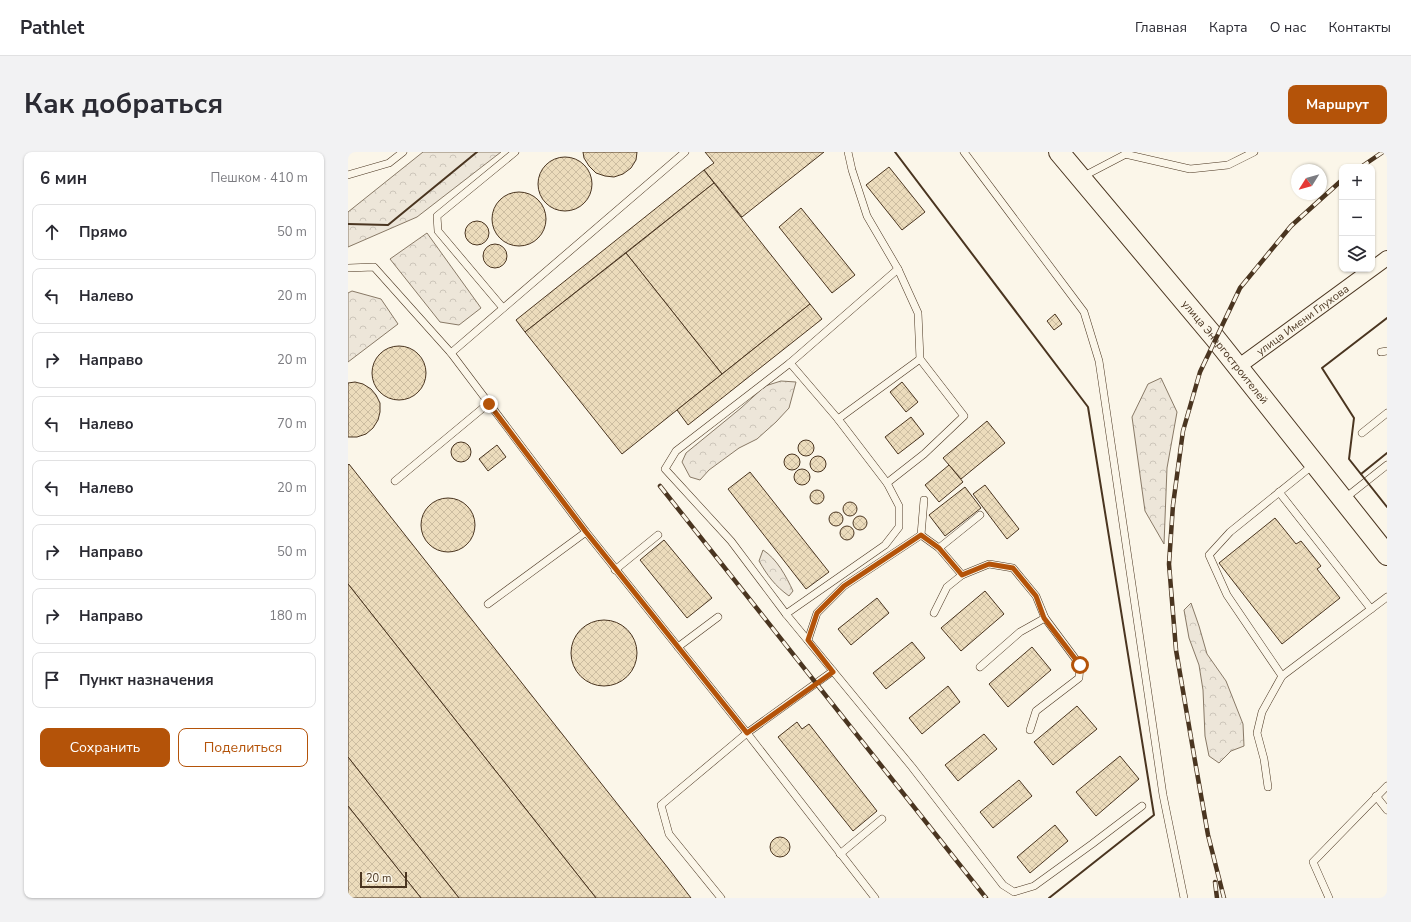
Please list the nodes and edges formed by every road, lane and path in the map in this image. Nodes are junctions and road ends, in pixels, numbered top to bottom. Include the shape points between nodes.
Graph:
1 (403, 152) edge
2 (516, 152) edge
3 (685, 152) edge
4 (848, 152) edge
5 (964, 152) edge
6 (1059, 152) edge
7 (1254, 152) edge
8 (1127, 153) edge
9 (348, 175) edge
10 (1080, 178) junction
11 (1387, 258) edge
12 (348, 268) edge
13 (898, 268) junction
14 (503, 308) junction
15 (451, 353) junction
16 (920, 359) junction
17 (790, 363) junction
18 (1238, 367) junction
19 (489, 404) junction
20 (1387, 413) edge
21 (838, 419) junction
22 (1362, 433) dead end
23 (1314, 464) junction
24 (1387, 464) edge
25 (395, 481) dead end
26 (886, 483) junction
27 (1279, 492) junction
28 (1344, 499) junction
29 (924, 500) dead end
30 (980, 515) dead end
31 (586, 532) junction
32 (658, 535) dead end
33 (921, 535) junction
34 (939, 548) junction
35 (1387, 555) edge
36 (616, 570) junction
37 (962, 575) junction
38 (1387, 597) edge
39 (488, 604) dead end
40 (1371, 609) junction
41 (934, 613) dead end
42 (786, 614) junction
43 (718, 617) dead end
44 (1044, 618) junction
45 (808, 640) junction
46 (678, 648) junction
47 (980, 667) dead end
48 (833, 672) junction
49 (1282, 676) junction
50 (1030, 730) dead end
51 (747, 733) junction
52 (1387, 786) edge
53 (1268, 787) dead end
54 (1376, 796) junction
55 (1142, 806) dead end
56 (1387, 810) edge
57 (882, 819) dead end
58 (840, 854) junction
59 (721, 898) edge
60 (874, 898) edge
61 (1184, 898) edge
62 (1329, 898) edge

1 - 9 lane via 388,163
2 - 14 lane via 437,216 438,231
3 - 14 lane
4 - 13 lane via 867,216
5 - 61 lane via 1084,312 1098,361 1163,795
6 - 10 main road, улица Энергостроителей
7 - 8 lane via 1228,165 1190,169
8 - 10 lane
10 - 18 main road, улица Энергостроителей
11 - 18 street, улица Имени Глухова
12 - 15 lane via 374,267
13 - 16 lane via 918,313
13 - 17 lane
14 - 15 lane
15 - 19 lane
16 - 21 lane
16 - 26 lane via 964,416 924,454
17 - 21 lane
17 - 42 lane via 676,451 665,469 731,541
18 - 23 main road, улица Энергостроителей
19 - 25 lane
19 - 31 lane
20 - 22 lane
21 - 26 lane
23 - 27 lane
23 - 28 main road, улица Энергостроителей
24 - 28 lane
26 - 42 lane via 899,506 899,527 885,544
27 - 40 lane
27 - 49 lane via 1230,532 1209,554 1227,595
28 - 35 main road, улица Энергостроителей
29 - 33 lane
30 - 34 lane
31 - 36 lane
31 - 39 lane
32 - 36 lane
33 - 34 lane
33 - 45 lane via 844,586 817,613
34 - 37 lane
36 - 46 lane
37 - 41 lane via 947,586
37 - 44 lane via 989,564 1013,568 1036,596
38 - 40 lane
40 - 49 lane
42 - 45 lane
43 - 46 lane
44 - 47 lane via 1020,632
44 - 50 lane via 1080,665 1079,678 1036,712
45 - 48 lane
46 - 51 lane
48 - 51 lane
48 - 55 lane via 912,767 1003,885 1014,892 1034,886
49 - 53 lane via 1262,712 1257,733
51 - 58 lane
51 - 59 lane via 661,805 668,834
52 - 54 lane
54 - 56 lane
54 - 62 lane via 1313,862
57 - 58 lane
58 - 60 lane

